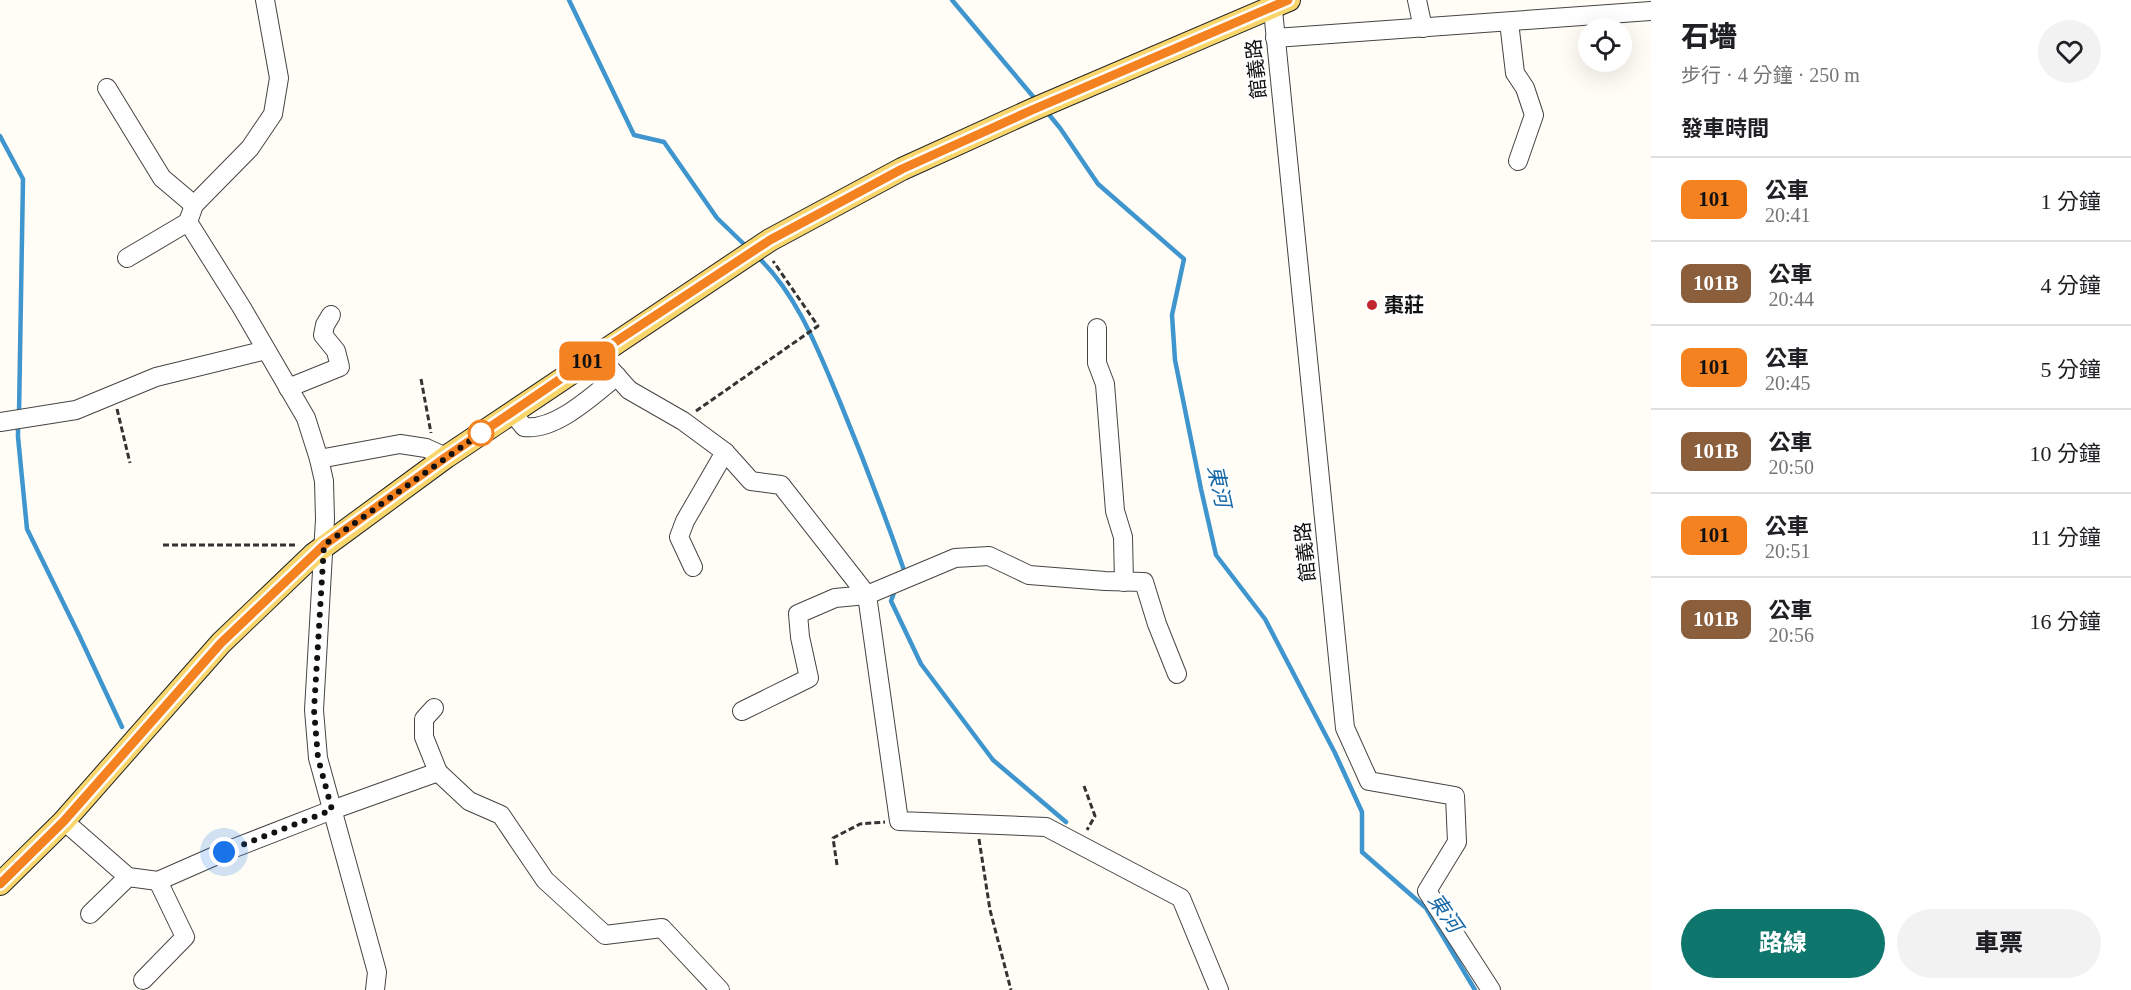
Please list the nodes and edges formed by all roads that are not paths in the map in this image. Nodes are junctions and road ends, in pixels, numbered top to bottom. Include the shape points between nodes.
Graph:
1 (265, 0) edge
2 (1417, 0) edge
3 (1278, 2) edge
4 (1651, 11) edge
5 (1509, 22) junction
6 (1423, 28) junction
7 (1275, 38) junction
8 (106, 88) dead end
9 (1518, 161) dead end
10 (191, 214) junction
11 (127, 258) dead end
12 (332, 315) dead end
13 (1097, 328) dead end
14 (266, 350) junction
15 (597, 354) junction
16 (617, 376) junction
17 (288, 388) junction
18 (513, 412) junction
19 (12, 420) edge
20 (724, 452) junction
21 (446, 457) junction
22 (319, 459) junction
23 (324, 545) junction
24 (693, 567) dead end
25 (1124, 582) junction
26 (867, 595) junction
27 (1177, 674) dead end
28 (434, 708) dead end
29 (742, 711) dead end
30 (438, 772) junction
31 (332, 810) junction
32 (64, 821) junction
33 (128, 877) junction
34 (158, 881) junction
35 (0, 884) edge
36 (90, 915) dead end
37 (143, 980) dead end
38 (375, 990) edge
39 (720, 990) edge
40 (1220, 990) edge
41 (1491, 990) edge

1 - 10 street via 279,78 273,114 250,148
2 - 6 street
3 - 7 street, 館義路
3 - 15 main road via 902,169 765,243
4 - 5 street
5 - 6 street
5 - 9 street via 1515,73 1534,115
6 - 7 street
7 - 41 street, 館義路 via 1346,728 1369,781 1455,796 1457,842 1427,891
8 - 10 street via 162,178
10 - 11 street
10 - 14 street
12 - 17 street via 323,335 336,351 340,367
13 - 25 street via 1097,363 1105,384 1114,511 1123,537
14 - 17 street
14 - 19 street via 156,377 76,410
15 - 16 street
15 - 18 main road
16 - 18 street via 560,419 524,427
16 - 20 street via 629,390 683,421
17 - 22 street via 306,418
18 - 21 main road
20 - 24 street via 678,537
20 - 26 street via 751,481 781,485
21 - 22 street via 426,448 400,444
21 - 23 main road
22 - 23 street via 324,481
23 - 31 street via 314,710 318,758
23 - 32 main road via 221,643
25 - 26 street via 1029,575 989,556 955,558
25 - 27 street via 1144,582
26 - 29 street via 835,598 798,614 809,678
26 - 40 street via 899,821 1046,827 1180,898
28 - 30 street via 424,719 424,736
30 - 31 street
30 - 39 street via 470,801 501,815 545,880 605,935 662,928
31 - 34 street
31 - 38 street via 376,972
32 - 33 street
32 - 35 main road
33 - 34 street
33 - 36 street
34 - 37 street via 185,937

